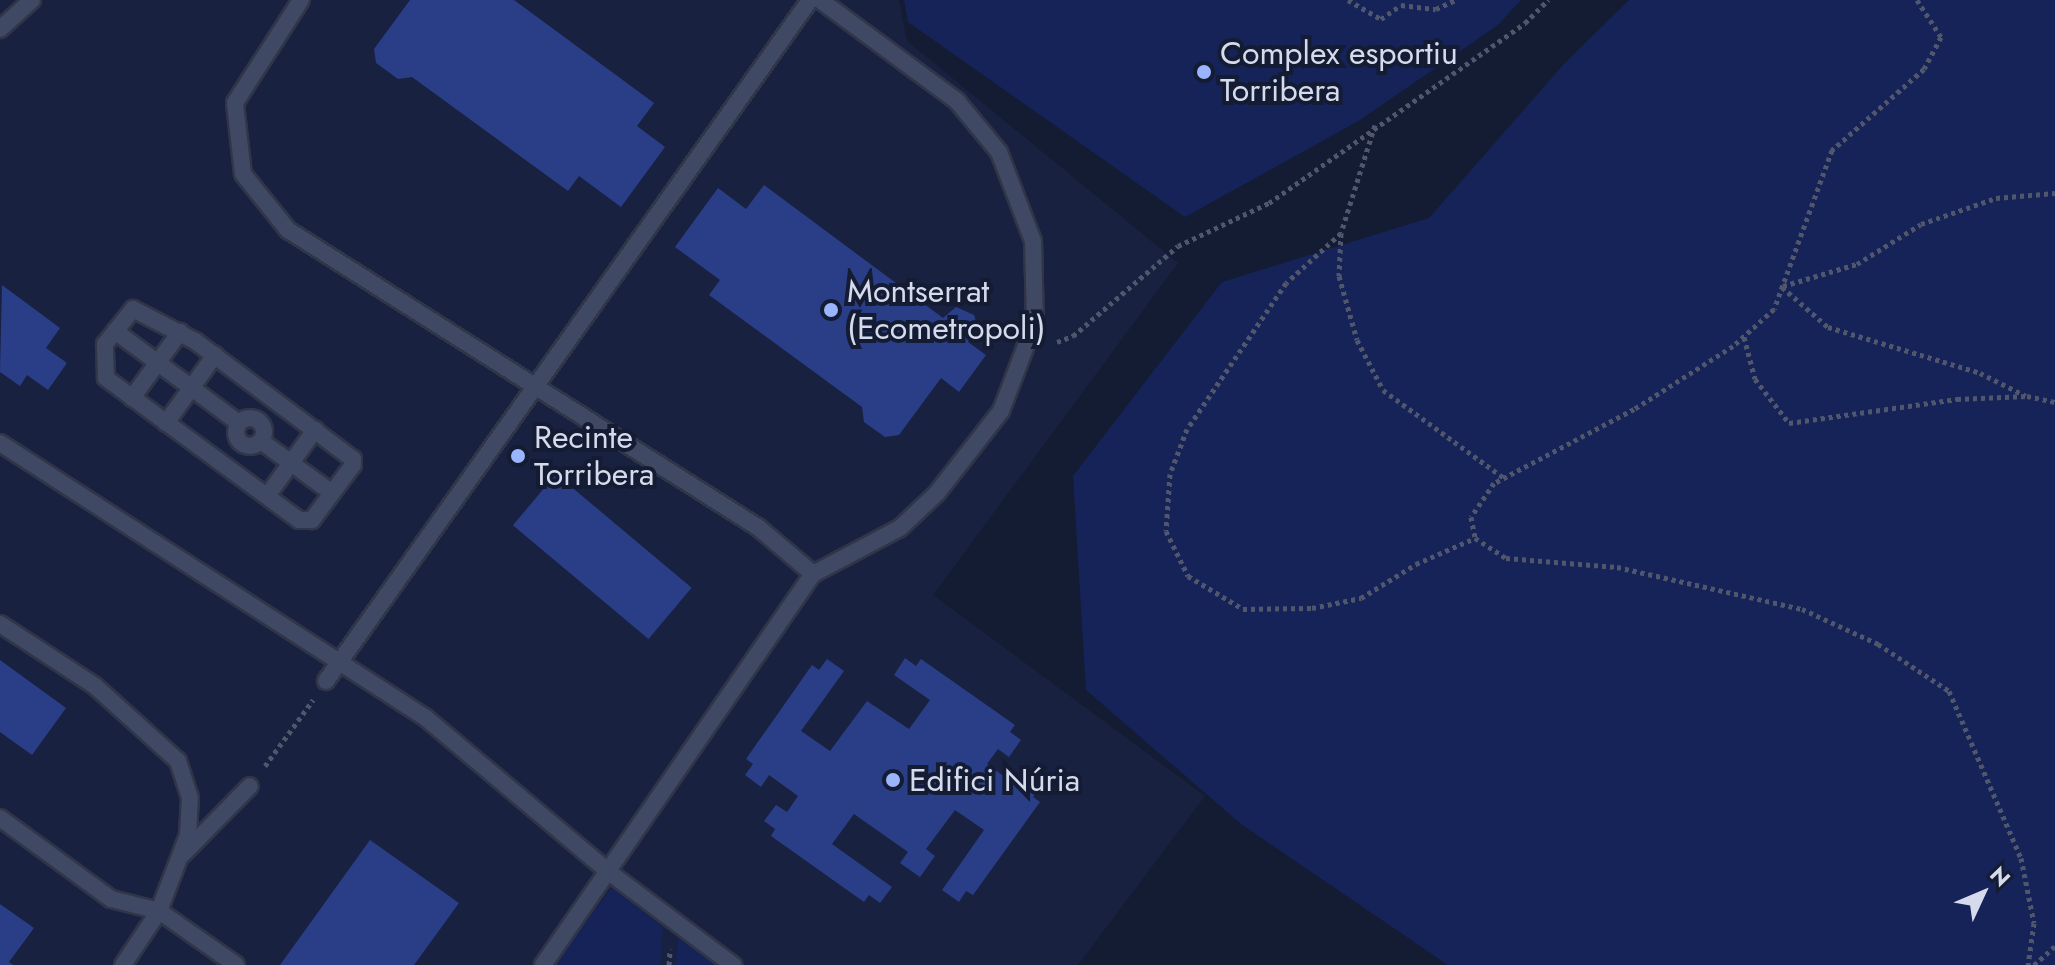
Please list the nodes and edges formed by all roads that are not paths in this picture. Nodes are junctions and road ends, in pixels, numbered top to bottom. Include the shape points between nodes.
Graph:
1 (32, 0) edge
2 (301, 0) edge
3 (810, 0) edge
4 (820, 0) edge
5 (0, 29) edge
6 (115, 331) junction
7 (180, 332) junction
8 (215, 355) junction
9 (157, 363) junction
10 (536, 386) junction
11 (192, 388) junction
12 (132, 398) junction
13 (274, 400) junction
14 (258, 422) junction
15 (166, 423) junction
16 (239, 423) junction
17 (315, 430) junction
18 (261, 441) junction
19 (0, 443) edge
20 (241, 443) junction
21 (291, 463) junction
22 (224, 465) junction
23 (332, 493) junction
24 (267, 496) junction
25 (813, 574) junction
26 (0, 624) edge
27 (342, 660) junction
28 (326, 681) road end
29 (250, 786) road end
30 (0, 818) edge
31 (180, 858) junction
32 (610, 873) junction
33 (159, 911) junction
34 (123, 965) edge
35 (236, 965) edge
36 (543, 965) edge
37 (733, 965) edge

1 - 5 lane
2 - 10 lane via 235,103 243,174 288,230
3 - 10 lane
4 - 25 lane via 957,101 999,152 1033,241 1035,322 1001,411 937,493 900,528
6 - 7 lane via 133,309
6 - 9 lane
6 - 12 lane via 105,344 106,378
7 - 8 lane
7 - 9 lane
8 - 11 lane
8 - 13 lane
9 - 11 lane
9 - 12 lane
10 - 25 lane via 759,528
10 - 27 lane
11 - 15 lane
11 - 16 lane
12 - 15 lane
13 - 14 lane
13 - 17 lane
14 - 16 lane
14 - 18 lane
15 - 22 lane
16 - 20 lane via 236,435
17 - 21 lane
17 - 23 lane via 353,459
18 - 20 lane
18 - 21 lane
19 - 27 lane
20 - 22 lane
21 - 23 lane
21 - 24 lane
22 - 24 lane
23 - 24 lane via 307,522
25 - 32 lane
26 - 31 lane via 95,686 178,761 190,797 188,835
27 - 28 lane
27 - 32 lane via 426,718
29 - 31 lane
30 - 33 lane via 111,899
31 - 33 lane
32 - 36 lane
32 - 37 lane
33 - 34 lane
33 - 35 lane

